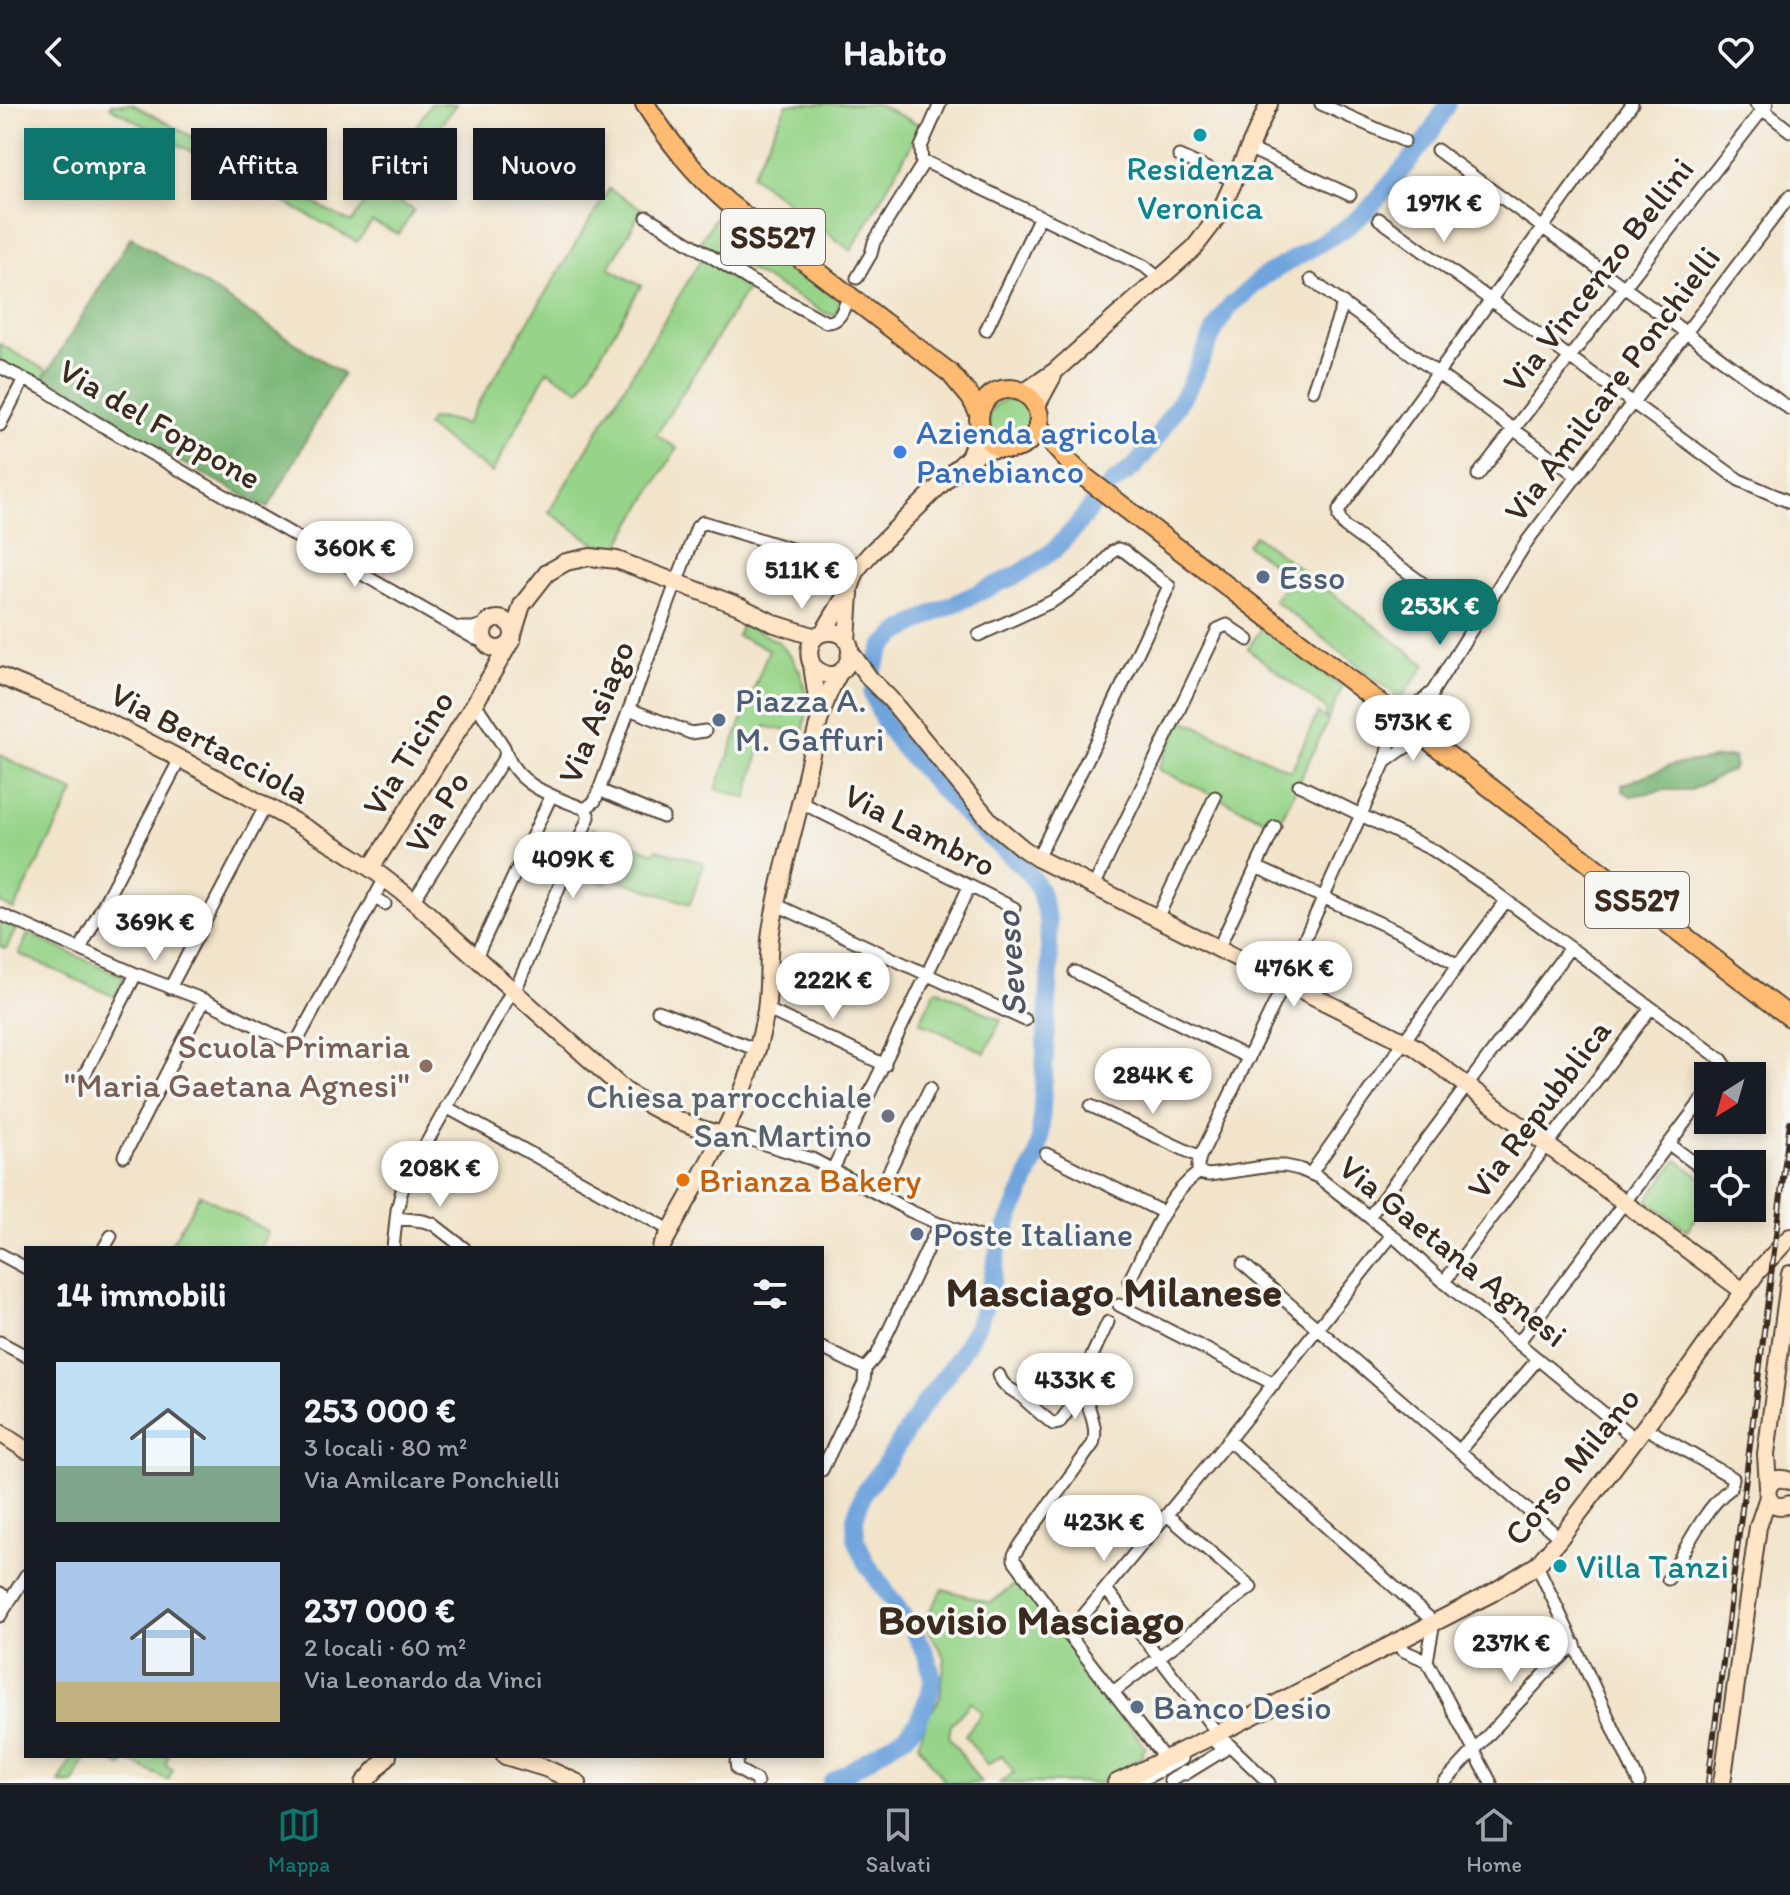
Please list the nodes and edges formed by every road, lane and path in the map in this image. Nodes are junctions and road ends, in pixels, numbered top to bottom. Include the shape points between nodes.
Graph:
1 (645, 104) edge
2 (940, 104) edge
3 (1269, 104) edge
4 (1321, 104) edge
5 (1632, 104) edge
6 (1762, 106) edge
7 (1790, 131) edge
8 (1404, 141) dead end
9 (1250, 149) junction
10 (1437, 150) dead end
11 (1179, 156) dead end
12 (922, 165) junction
13 (1235, 181) junction
14 (1350, 195) dead end
15 (1790, 196) edge
16 (1040, 216) junction
17 (647, 217) dead end
18 (1379, 219) dead end
19 (1542, 228) junction
20 (857, 278) dead end
21 (1160, 279) junction
22 (1311, 280) dead end
23 (1624, 287) junction
24 (849, 295) junction
25 (1491, 299) junction
26 (1343, 304) junction
27 (986, 330) dead end
28 (1686, 332) junction
29 (1569, 357) junction
30 (0, 367) edge
31 (1055, 371) junction
32 (950, 373) junction
33 (1437, 373) junction
34 (24, 379) junction
35 (1313, 390) dead end
36 (1012, 391) junction
37 (1632, 403) junction
38 (1790, 409) edge
39 (1037, 416) junction
40 (980, 420) junction
41 (0, 425) edge
42 (1513, 429) junction
43 (1009, 448) junction
44 (969, 457) junction
45 (1067, 462) junction
46 (1478, 475) dead end
47 (1577, 476) junction
48 (1790, 502) edge
49 (857, 569) junction
50 (676, 581) junction
51 (850, 588) junction
52 (522, 605) junction
53 (494, 621) junction
54 (1476, 622) junction
55 (775, 624) junction
56 (457, 628) junction
57 (820, 635) junction
58 (979, 635) dead end
59 (510, 640) junction
60 (1248, 640) dead end
61 (486, 644) junction
62 (845, 659) junction
63 (810, 662) junction
64 (495, 670) junction
65 (0, 676) edge
66 (1433, 691) junction
67 (475, 703) junction
68 (629, 709) junction
69 (1397, 716) junction
70 (819, 718) junction
71 (705, 731) dead end
72 (1423, 736) junction
73 (506, 755) junction
74 (180, 759) junction
75 (1385, 762) junction
76 (1299, 785) dead end
77 (599, 790) junction
78 (551, 796) junction
79 (1215, 797) dead end
80 (800, 802) junction
81 (266, 805) junction
82 (585, 809) junction
83 (1362, 815) junction
84 (663, 817) dead end
85 (1275, 827) dead end
86 (1037, 858) junction
87 (1256, 867) junction
88 (378, 873) junction
89 (1094, 886) junction
90 (969, 887) junction
91 (1324, 898) junction
92 (414, 900) junction
93 (1506, 901) junction
94 (777, 905) junction
95 (1014, 908) dead end
96 (0, 914) edge
97 (1157, 918) junction
98 (80, 949) junction
99 (1218, 949) junction
100 (1569, 949) junction
101 (476, 957) junction
102 (1458, 965) junction
103 (1075, 972) dead end
104 (136, 974) junction
105 (926, 976) junction
106 (1285, 982) junction
107 (170, 988) junction
108 (514, 991) junction
109 (204, 1000) junction
110 (766, 1009) junction
111 (1650, 1009) junction
112 (658, 1011) dead end
113 (1790, 1017) edge
114 (1025, 1020) dead end
115 (1404, 1041) junction
116 (757, 1050) junction
117 (1249, 1058) junction
118 (1723, 1062) edge
119 (885, 1065) junction
120 (85, 1074) dead end
121 (1467, 1086) junction
122 (930, 1088) dead end
123 (1091, 1106) dead end
124 (446, 1107) junction
125 (1694, 1111) edge
126 (724, 1135) junction
127 (1669, 1144) junction
128 (1547, 1145) junction
129 (1046, 1154) dead end
130 (124, 1156) dead end
131 (1200, 1157) junction
132 (1694, 1163) edge
133 (833, 1169) junction
134 (1198, 1173) junction
135 (1311, 1173) junction
136 (878, 1194) junction
137 (1624, 1203) junction
138 (1164, 1213) junction
139 (1369, 1217) junction
140 (397, 1218) junction
141 (939, 1224) junction
142 (670, 1230) junction
143 (1392, 1235) junction
144 (111, 1236) dead end
145 (1790, 1237) edge
146 (993, 1241) dead end
147 (105, 1246) edge
148 (393, 1246) edge
149 (461, 1246) edge
150 (662, 1246) edge
151 (0, 1254) edge
152 (1243, 1264) dead end
153 (24, 1267) edge
154 (1129, 1281) dead end
155 (1444, 1282) junction
156 (1789, 1284) edge
157 (1743, 1291) junction
158 (1119, 1305) dead end
159 (1108, 1322) dead end
160 (1318, 1328) junction
161 (0, 1342) edge
162 (1518, 1343) junction
163 (824, 1349) edge
164 (24, 1355) edge
165 (1538, 1359) junction
166 (865, 1369) junction
167 (999, 1375) dead end
168 (1274, 1384) junction
169 (1085, 1398) junction
170 (0, 1433) edge
171 (1639, 1433) junction
172 (1228, 1440) junction
173 (24, 1449) edge
174 (1459, 1451) junction
175 (1767, 1460) junction
176 (824, 1466) edge
177 (1787, 1480) edge
178 (1776, 1499) edge
179 (1167, 1515) junction
180 (1560, 1538) junction
181 (1537, 1565) junction
182 (24, 1577) edge
183 (1668, 1579) dead end
184 (1106, 1589) junction
185 (5, 1596) edge
186 (0, 1616) edge
187 (1434, 1622) junction
188 (1068, 1634) junction
189 (1575, 1644) junction
190 (1402, 1650) dead end
191 (1159, 1657) junction
192 (1427, 1661) junction
193 (1113, 1692) junction
194 (1221, 1738) junction
195 (1473, 1751) junction
196 (372, 1758) edge
197 (386, 1758) edge
198 (512, 1758) edge
199 (738, 1758) edge
200 (1165, 1759) junction
201 (363, 1783) edge
202 (578, 1783) edge
203 (757, 1783) edge
204 (1116, 1783) edge
205 (1136, 1783) edge
206 (1171, 1783) edge
207 (1269, 1783) edge
208 (1444, 1783) edge
209 (1491, 1783) edge
210 (1639, 1783) edge
211 (1722, 1783) edge

1 - 24 main road, SS527 via 708,185
2 - 12 street via 921,147
3 - 9 street
4 - 8 street
5 - 19 street
6 - 7 street
6 - 23 street, Via Vincenzo Bellini
9 - 13 street
9 - 14 street
10 - 19 street
11 - 13 street
12 - 16 street via 930,164
12 - 20 street
13 - 21 street via 1211,228
15 - 28 street, Via Amilcare Ponchielli
16 - 21 street via 1144,266
16 - 27 street
17 - 24 street via 826,322 838,318
18 - 25 street
19 - 23 street
19 - 25 street
21 - 31 street
22 - 26 street
23 - 28 street
23 - 29 street, Via Vincenzo Bellini
24 - 32 main road, SS527
25 - 29 street
25 - 33 street
26 - 33 street
26 - 35 street
28 - 37 street, Via Amilcare Ponchielli
28 - 38 street
29 - 37 street
29 - 42 street, Via Vincenzo Bellini
30 - 34 street, Via del Foppone
31 - 36 street via 1029,389
31 - 39 street
32 - 36 main road, SS527 via 980,386
32 - 40 main road, SS527 via 971,398
33 - 42 street
33 - 54 street via 1339,510 1339,518
34 - 41 street
34 - 56 street, Via del Foppone
36 - 39 main road, SS527 via 1030,398
36 - 40 main road via 988,398
37 - 47 street, Via Amilcare Ponchielli
37 - 48 street via 1739,480
39 - 43 main road via 1031,439
39 - 45 main road, SS527
40 - 43 main road, SS527 via 985,438
40 - 44 street
42 - 46 street, Via Vincenzo Bellini
42 - 47 street
43 - 44 street
43 - 45 main road, SS527
44 - 49 street
45 - 69 main road, SS527
47 - 54 street, Via Amilcare Ponchielli
49 - 50 street, Via Asiago via 703,522
49 - 51 street
50 - 52 street, Via Ticino via 617,560 590,557 547,573
50 - 55 street, Via Ticino
50 - 68 street, Via Asiago
51 - 57 street
51 - 62 street
52 - 53 street, Via Ticino
52 - 59 street, Via Ticino
53 - 56 street
53 - 59 street via 508,623
53 - 61 street via 483,630
54 - 66 street, Via Amilcare Ponchielli
55 - 57 street
55 - 63 street
56 - 61 street, Via del Foppone
57 - 62 street via 839,634
57 - 63 street via 808,650
58 - 86 street via 1053,601 1118,549 1169,586
59 - 61 street via 496,650
59 - 64 street, Via Ticino
60 - 89 street via 1231,626 1218,629
61 - 64 street, Via Ticino
62 - 63 street via 826,674
62 - 70 street
62 - 86 street via 872,682 991,822
63 - 70 street
64 - 67 street, Via Ticino
65 - 74 street, Via Bertacciola
66 - 69 street, Via Amilcare Ponchielli
66 - 72 street, Via Amilcare Ponchielli
67 - 73 street
67 - 88 street, Via Ticino
68 - 71 street via 691,733
68 - 77 street, Via Asiago
69 - 72 main road, SS527
69 - 75 street
70 - 80 street
72 - 75 street
72 - 113 main road, SS527
73 - 78 street via 525,781
73 - 92 street, Via Po
74 - 81 street, Via Bertacciola
74 - 98 street
75 - 83 street
76 - 83 street
77 - 82 street, Via Asiago
77 - 84 street
78 - 82 street
78 - 101 street
79 - 97 street
80 - 90 street, Via Lambro
80 - 94 street
81 - 88 street, Via Bertacciola
81 - 107 street
82 - 108 street, Via Asiago via 589,817
83 - 91 street
83 - 93 street via 1433,850
85 - 87 street
86 - 89 street
87 - 91 street
87 - 99 street
88 - 92 street, Via Bertacciola
88 - 109 street via 380,900 295,1045
89 - 97 street
90 - 95 street, Via Lambro
90 - 105 street
91 - 102 street
91 - 106 street
92 - 101 street, Via Bertacciola
93 - 100 street
93 - 102 street
94 - 105 street
94 - 110 street
96 - 98 street
97 - 99 street
98 - 104 street
99 - 106 street
100 - 111 street
100 - 121 street
101 - 108 street, Via Bertacciola
102 - 115 street
103 - 117 street
104 - 107 street
104 - 120 street
105 - 114 street
105 - 119 street
106 - 115 street
106 - 117 street
107 - 109 street
108 - 124 street, Via Asiago
108 - 126 street, Via Bertacciola via 624,1090 673,1119
109 - 130 street
110 - 116 street
110 - 119 street
111 - 118 street
111 - 128 street, Via Repubblica
112 - 116 street
115 - 121 street
115 - 135 street
116 - 126 street
117 - 131 street
119 - 133 street
121 - 128 street
121 - 139 street
122 - 136 street
123 - 131 street
124 - 140 street, Via Asiago via 404,1183
124 - 142 street
125 - 127 street
126 - 133 street via 792,1152
126 - 142 street
127 - 132 street
127 - 137 street
128 - 137 street
128 - 155 street, Via Repubblica
129 - 138 street
131 - 134 street
133 - 136 street
134 - 135 street, Via Gaetana Agnesi via 1271,1166
134 - 138 street
135 - 139 street, Via Gaetana Agnesi
136 - 141 street
137 - 157 street
137 - 162 street
138 - 154 street
139 - 143 street, Via Gaetana Agnesi
140 - 148 street, Via Asiago
140 - 149 street via 433,1224
141 - 146 street
141 - 166 street via 877,1355
142 - 150 street
143 - 155 street, Via Gaetana Agnesi
143 - 160 street
144 - 147 street
145 - 157 street, Corso Milano
151 - 153 street
152 - 160 street
155 - 162 street, Via Gaetana Agnesi
156 - 175 street
157 - 171 street, Corso Milano
158 - 168 street
159 - 169 street via 1084,1376
160 - 168 street
160 - 174 street
161 - 164 street
162 - 165 street, Via Gaetana Agnesi
163 - 166 street
165 - 171 street, Via Gaetana Agnesi
165 - 174 street
166 - 176 street via 864,1383
167 - 169 street via 1004,1385 1056,1424
168 - 172 street
169 - 188 street via 1096,1431 1093,1444 1014,1555
170 - 173 street
171 - 180 street, Corso Milano
171 - 183 street, Via Gaetana Agnesi via 1733,1478
172 - 179 street
172 - 187 street
174 - 180 street
175 - 177 street
175 - 178 street
177 - 178 street via 1774,1480
178 - 211 street via 1758,1527
179 - 184 street
179 - 191 street via 1251,1587
180 - 181 street, Corso Milano
181 - 187 street, Corso Milano
181 - 189 street
182 - 185 street
184 - 188 street
184 - 191 street
185 - 186 street
187 - 192 street
187 - 194 street, Corso Milano
188 - 193 street
189 - 195 street
189 - 210 street
190 - 192 street
191 - 193 street
191 - 194 street
192 - 195 street
193 - 200 street
194 - 200 street, Corso Milano
194 - 207 street
195 - 208 street
195 - 209 street
196 - 201 street
197 - 201 street
198 - 202 street
199 - 203 street via 737,1769
200 - 204 street, Corso Milano
205 - 206 street via 1211,1744 1224,1750

